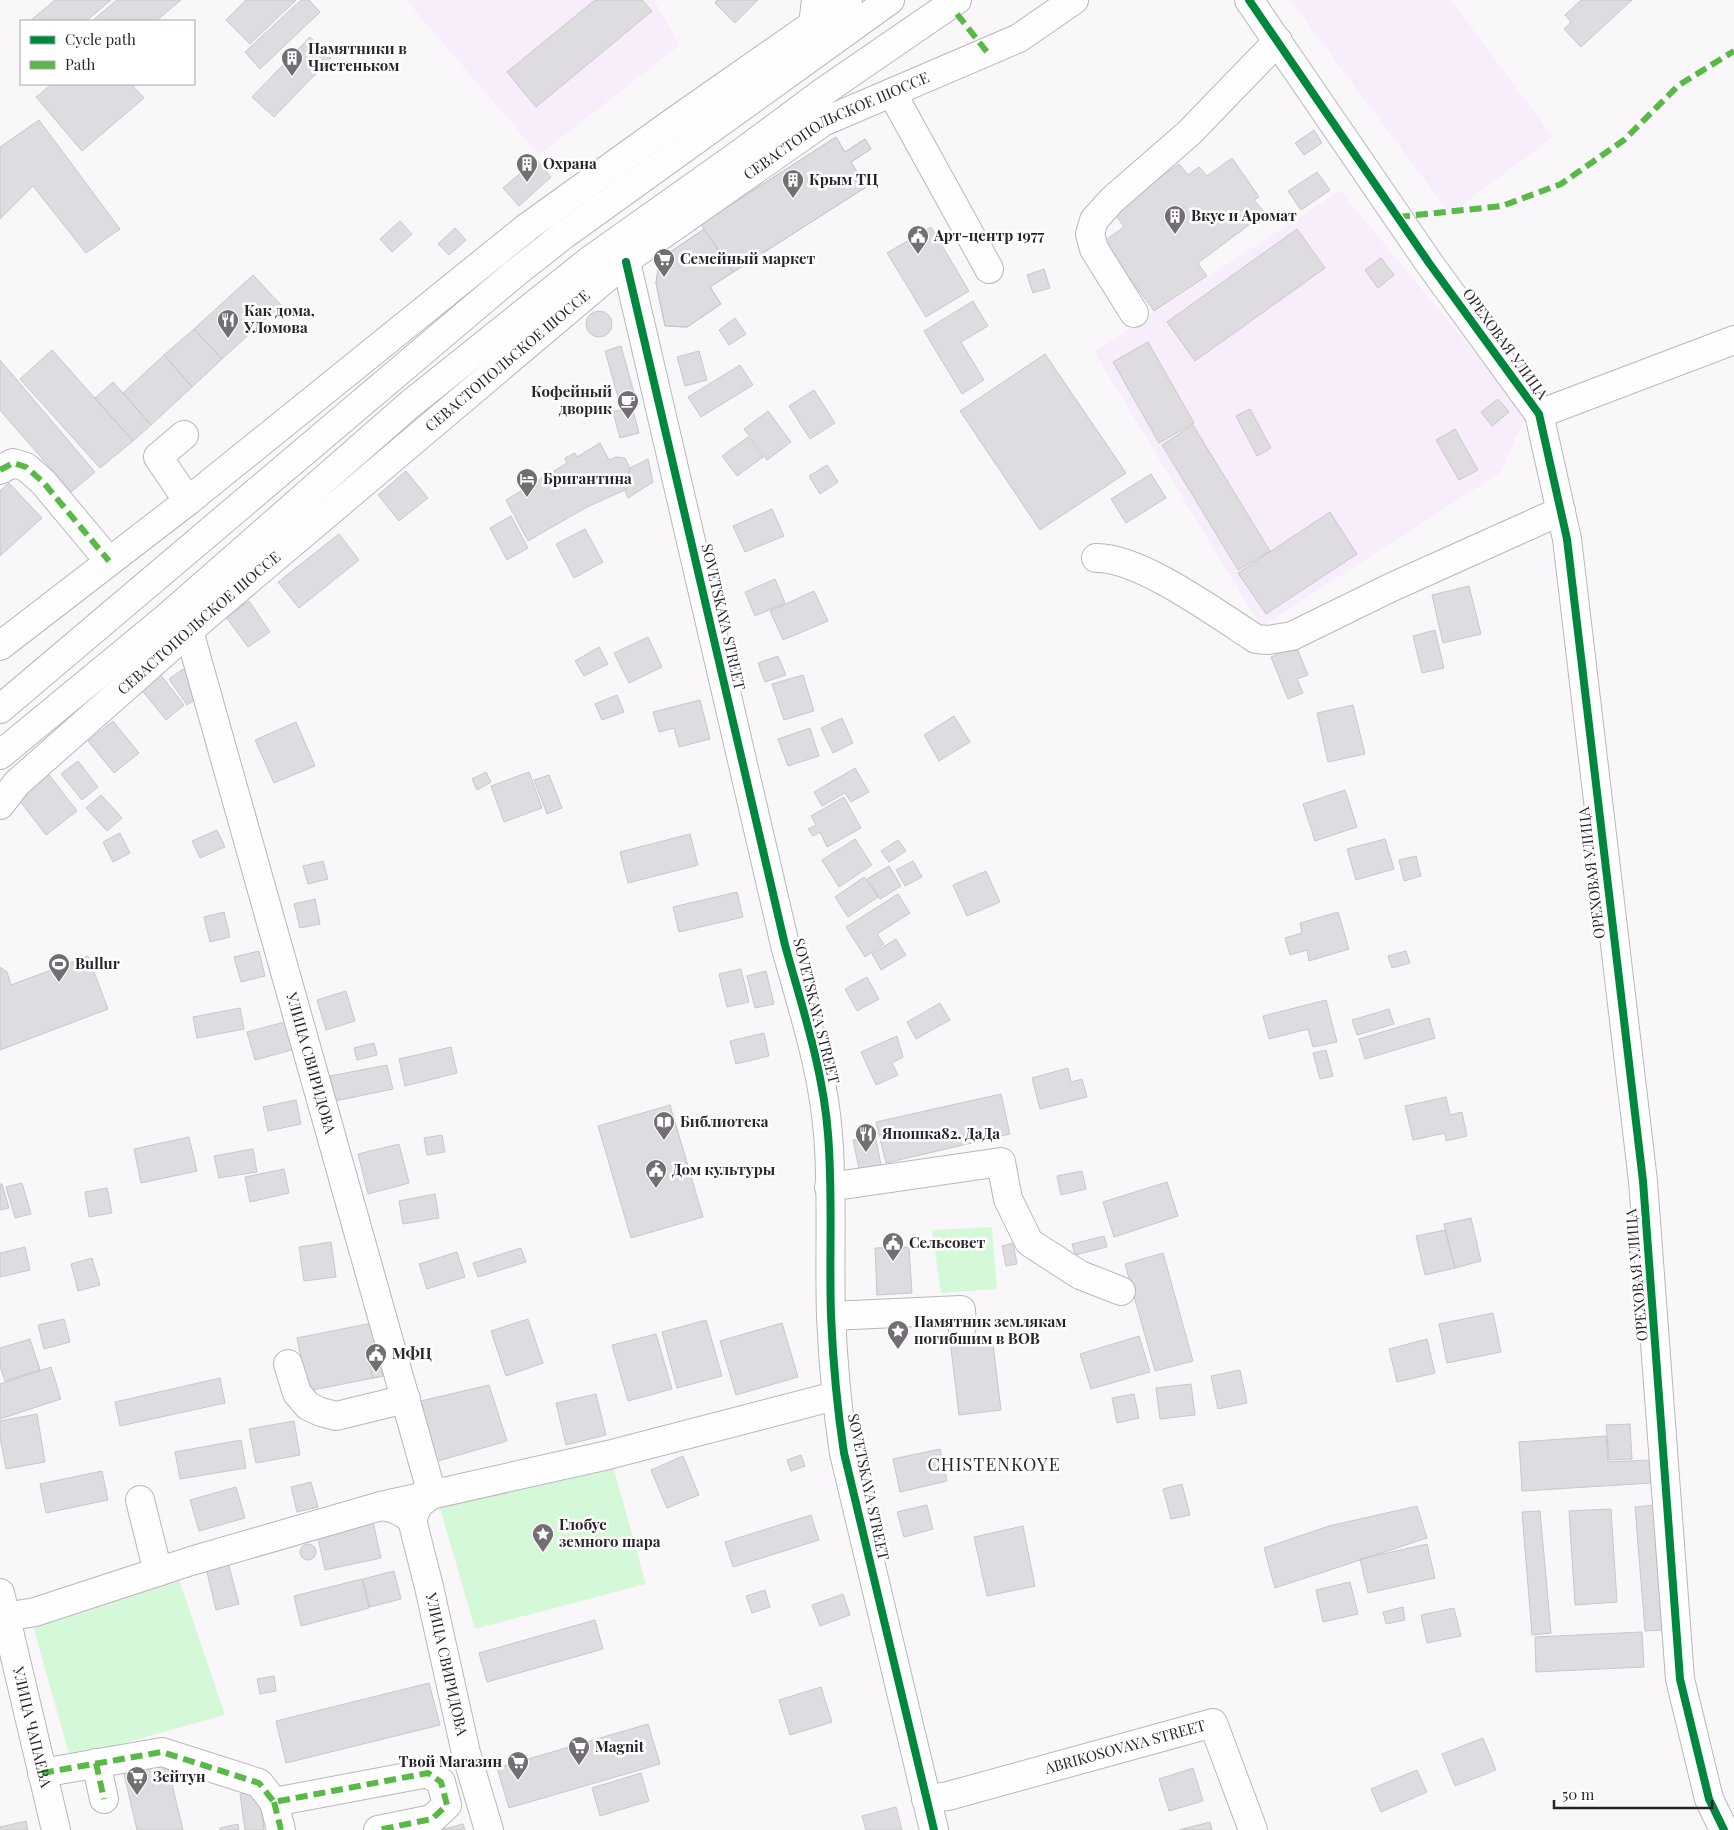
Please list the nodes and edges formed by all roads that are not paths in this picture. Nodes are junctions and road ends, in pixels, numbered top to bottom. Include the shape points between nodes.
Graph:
1 (890, 0) edge
2 (957, 0) edge
3 (1074, 0) edge
4 (1249, 0) edge
5 (828, 6) edge
6 (1278, 41) junction
7 (892, 93) junction
8 (649, 244) junction
9 (989, 269) dead end
10 (616, 270) junction
11 (632, 295) junction
12 (1134, 313) dead end
13 (1734, 340) edge
14 (1539, 414) junction
15 (184, 435) dead end
16 (0, 470) edge
17 (188, 501) junction
18 (1561, 511) junction
19 (1096, 558) dead end
20 (109, 561) junction
21 (189, 631) junction
22 (0, 646) edge
23 (11, 696) edge
24 (0, 709) edge
25 (50, 713) junction
26 (0, 755) edge
27 (0, 766) edge
28 (0, 805) edge
29 (829, 1187) junction
30 (1121, 1291) dead end
31 (831, 1316) junction
32 (962, 1326) dead end
33 (288, 1364) dead end
34 (406, 1399) junction
35 (828, 1405) junction
36 (426, 1495) junction
37 (140, 1500) dead end
38 (158, 1572) junction
39 (2, 1610) edge
40 (96, 1763) junction
41 (42, 1774) junction
42 (104, 1799) dead end
43 (926, 1799) junction
44 (274, 1802) junction
45 (56, 1830) edge
46 (281, 1830) edge
47 (378, 1830) edge
48 (489, 1830) edge
49 (934, 1830) edge
50 (1253, 1830) edge
51 (1724, 1830) edge

1 - 23 street via 514,274
2 - 25 street via 589,260 409,405 166,618
3 - 7 street, СЕВАСТОПОЛЬСКОЕ ШОССЕ via 1019,38
4 - 6 street, ОРЕХОВАЯ УЛИЦА
5 - 17 street via 526,228
6 - 12 street via 1189,133 1112,200 1094,220 1090,234 1094,249
6 - 14 street, ОРЕХОВАЯ УЛИЦА via 1430,263
7 - 8 street, СЕВАСТОПОЛЬСКОЕ ШОССЕ via 823,122
7 - 9 street
8 - 10 street, СЕВАСТОПОЛЬСКОЕ ШОССЕ
8 - 11 street via 636,271
10 - 11 street, SOVETSKAYA STREET
10 - 21 street, СЕВАСТОПОЛЬСКОЕ ШОССЕ
11 - 29 street, SOVETSKAYA STREET via 785,945 810,1033 828,1134
13 - 14 street
14 - 18 street, ОРЕХОВАЯ УЛИЦА
15 - 17 street via 158,457
16 - 20 street via 13,463 26,467 43,482
17 - 20 street
18 - 19 street via 1292,636 1268,640 1256,639 1137,566 1108,557
18 - 51 street, ОРЕХОВАЯ УЛИЦА via 1567,539 1642,1181 1680,1679 1709,1799
20 - 22 street
21 - 28 street, СЕВАСТОПОЛЬСКОЕ ШОССЕ via 17,784
21 - 34 street, УЛИЦА СВИРИДОВА
23 - 24 street
25 - 26 street
25 - 27 street
29 - 30 street via 1000,1162 1008,1199 1029,1242 1080,1275
29 - 31 street, SOVETSKAYA STREET
31 - 32 street via 961,1310
31 - 35 street, SOVETSKAYA STREET via 834,1368
33 - 34 street via 297,1393 308,1406 321,1412 336,1416
34 - 36 street, УЛИЦА СВИРИДОВА
35 - 36 street
35 - 43 street, SOVETSKAYA STREET via 844,1453
36 - 38 street
36 - 48 street, УЛИЦА СВИРИДОВА via 429,1587 466,1753
37 - 38 street
38 - 39 street via 35,1612
39 - 41 street, УЛИЦА ЧАПАЕВА
40 - 41 street
40 - 42 street
40 - 44 street via 162,1752 259,1783
41 - 45 street, УЛИЦА ЧАПАЕВА
43 - 49 street, SOVETSKAYA STREET
43 - 50 street, ABRIKOSOVAYA STREET via 948,1796 1213,1723
44 - 46 street
44 - 47 street via 428,1773 441,1782 447,1806 432,1819

